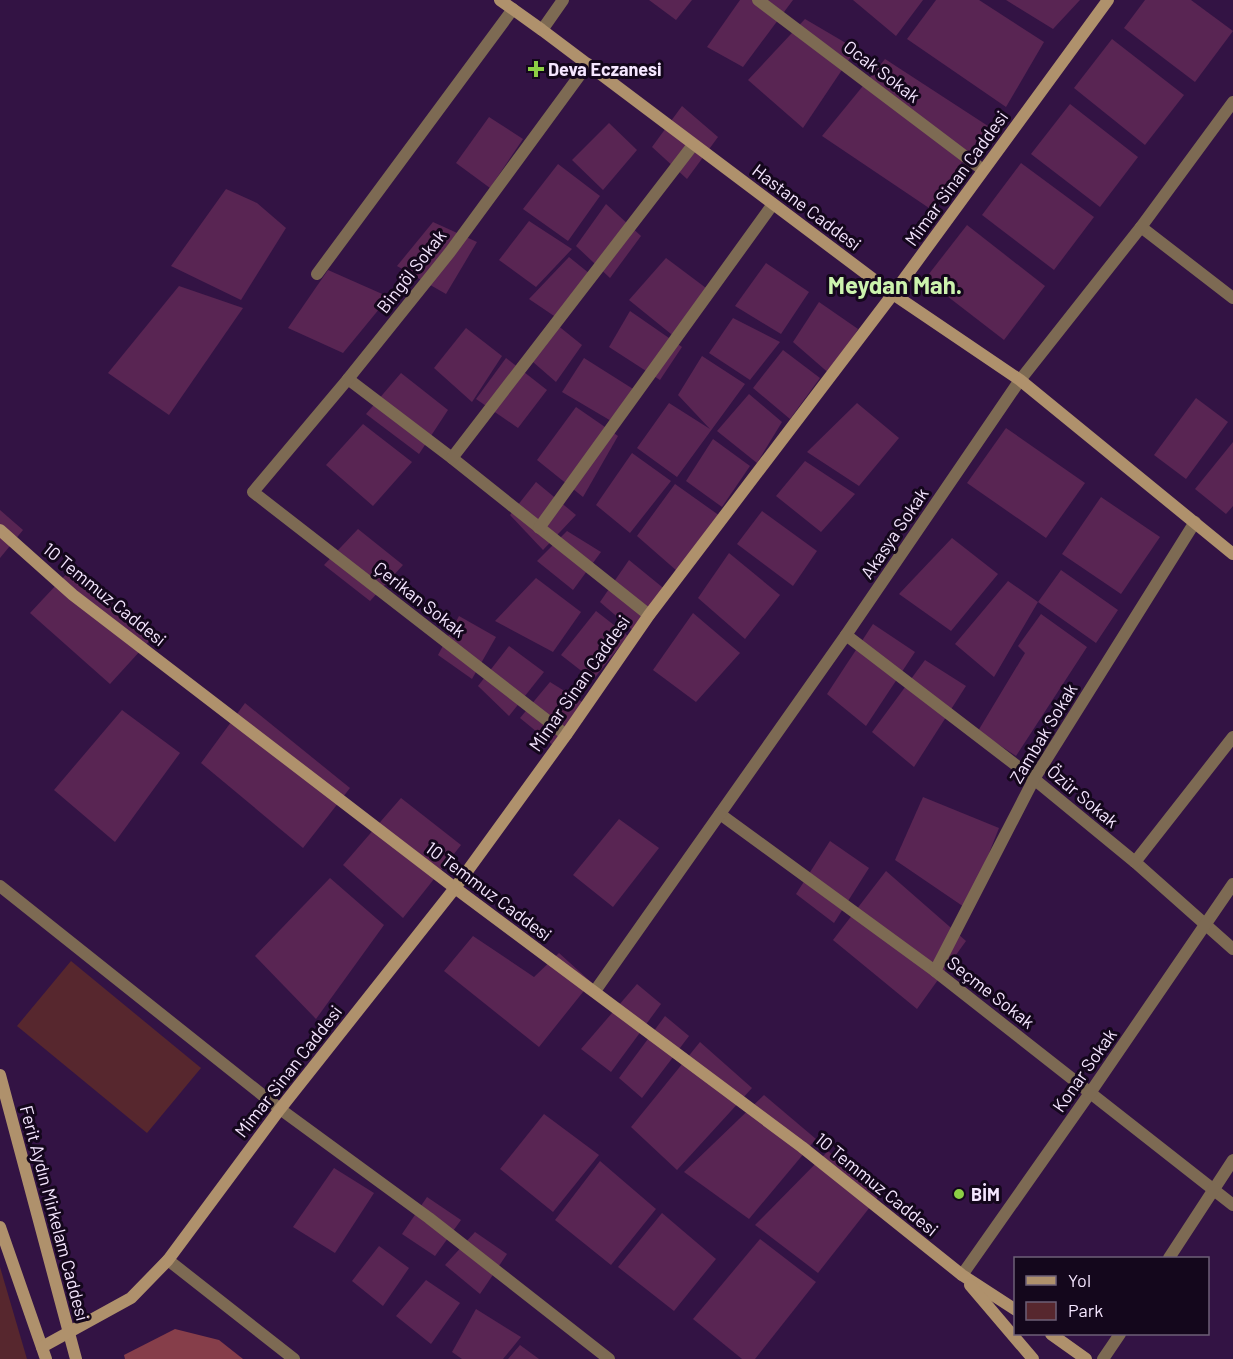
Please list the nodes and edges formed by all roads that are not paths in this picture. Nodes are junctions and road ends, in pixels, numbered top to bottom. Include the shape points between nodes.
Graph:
1 (500, 0) edge
2 (563, 0) edge
3 (758, 0) edge
4 (1107, 0) edge
5 (513, 9) junction
6 (542, 30) junction
7 (588, 64) junction
8 (1233, 102) edge
9 (693, 145) junction
10 (984, 170) junction
11 (773, 204) junction
12 (1141, 227) junction
13 (317, 274) dead end
14 (893, 294) junction
15 (1233, 298) edge
16 (348, 379) junction
17 (1020, 380) junction
18 (452, 458) junction
19 (253, 492) joint
20 (1195, 522) junction
21 (539, 528) junction
22 (0, 530) edge
23 (1233, 554) edge
24 (649, 615) junction
25 (846, 635) junction
26 (566, 735) junction
27 (1233, 738) edge
28 (1034, 779) junction
29 (720, 814) junction
30 (1135, 862) junction
31 (1233, 884) edge
32 (0, 886) edge
33 (455, 888) junction
34 (1204, 925) junction
35 (1233, 949) edge
36 (935, 971) junction
37 (595, 991) junction
38 (0, 1075) edge
39 (1090, 1093) junction
40 (280, 1108) junction
41 (1233, 1160) edge
42 (1214, 1190) junction
43 (1233, 1205) edge
44 (0, 1227) edge
45 (1170, 1257) edge
46 (168, 1260) junction
47 (962, 1275) junction
48 (1014, 1309) edge
49 (68, 1333) junction
50 (1052, 1335) edge
51 (1119, 1335) edge
52 (44, 1353) edge
53 (76, 1359) edge
54 (294, 1359) edge
55 (609, 1359) edge
56 (1033, 1359) edge
57 (1086, 1359) edge
58 (1103, 1359) edge

1 - 5 street, Hastane Caddesi
2 - 6 street
3 - 10 street, Ocak Sokak
4 - 10 street, Mimar Sinan Caddesi
5 - 6 street, Hastane Caddesi
5 - 13 street
6 - 7 street, Hastane Caddesi
7 - 9 street, Hastane Caddesi
7 - 16 street, Bingöl Sokak via 450,252
8 - 12 street, Akasya Sokak
9 - 11 street, Hastane Caddesi
9 - 18 street
10 - 14 street, Mimar Sinan Caddesi
11 - 14 street, Hastane Caddesi
11 - 21 street
12 - 15 street
12 - 17 street, Akasya Sokak
14 - 17 street, Hastane Caddesi
14 - 24 street, Mimar Sinan Caddesi
16 - 18 street
16 - 19 street, Bingöl Sokak
17 - 20 street, Hastane Caddesi
17 - 25 street, Akasya Sokak
18 - 21 street
19 - 26 street, Çerikan Sokak
20 - 23 street, Hastane Caddesi
20 - 28 street, Zambak Sokak
21 - 24 street
22 - 33 street, 10 Temmuz Caddesi via 73,595
24 - 26 street, Mimar Sinan Caddesi
25 - 28 street, Özür Sokak
25 - 29 street, Akasya Sokak
26 - 33 street, Mimar Sinan Caddesi
27 - 30 street
28 - 30 street, Özür Sokak
28 - 36 street, Zambak Sokak
29 - 36 street, Seçme Sokak
29 - 37 street, Akasya Sokak
30 - 34 street, Özür Sokak
31 - 34 street, Konar Sokak
32 - 40 street
33 - 37 street, 10 Temmuz Caddesi
33 - 40 street, Mimar Sinan Caddesi
34 - 35 street, Özür Sokak
34 - 39 street, Konar Sokak
36 - 39 street, Seçme Sokak
37 - 47 street, 10 Temmuz Caddesi via 802,1147
38 - 49 street, Ferit Aydın Mirkelam Caddesi
39 - 42 street, Seçme Sokak
39 - 47 street, Konar Sokak
40 - 46 street, Mimar Sinan Caddesi
40 - 55 street
41 - 42 street
42 - 43 street, Seçme Sokak
42 - 45 street
44 - 52 street
46 - 49 street, Mimar Sinan Caddesi via 131,1298
46 - 54 street
47 - 48 street, 10 Temmuz Caddesi
47 - 56 street, 10 Temmuz Caddesi
49 - 52 street, Mimar Sinan Caddesi
49 - 53 street, Ferit Aydın Mirkelam Caddesi
50 - 57 street
51 - 58 street

